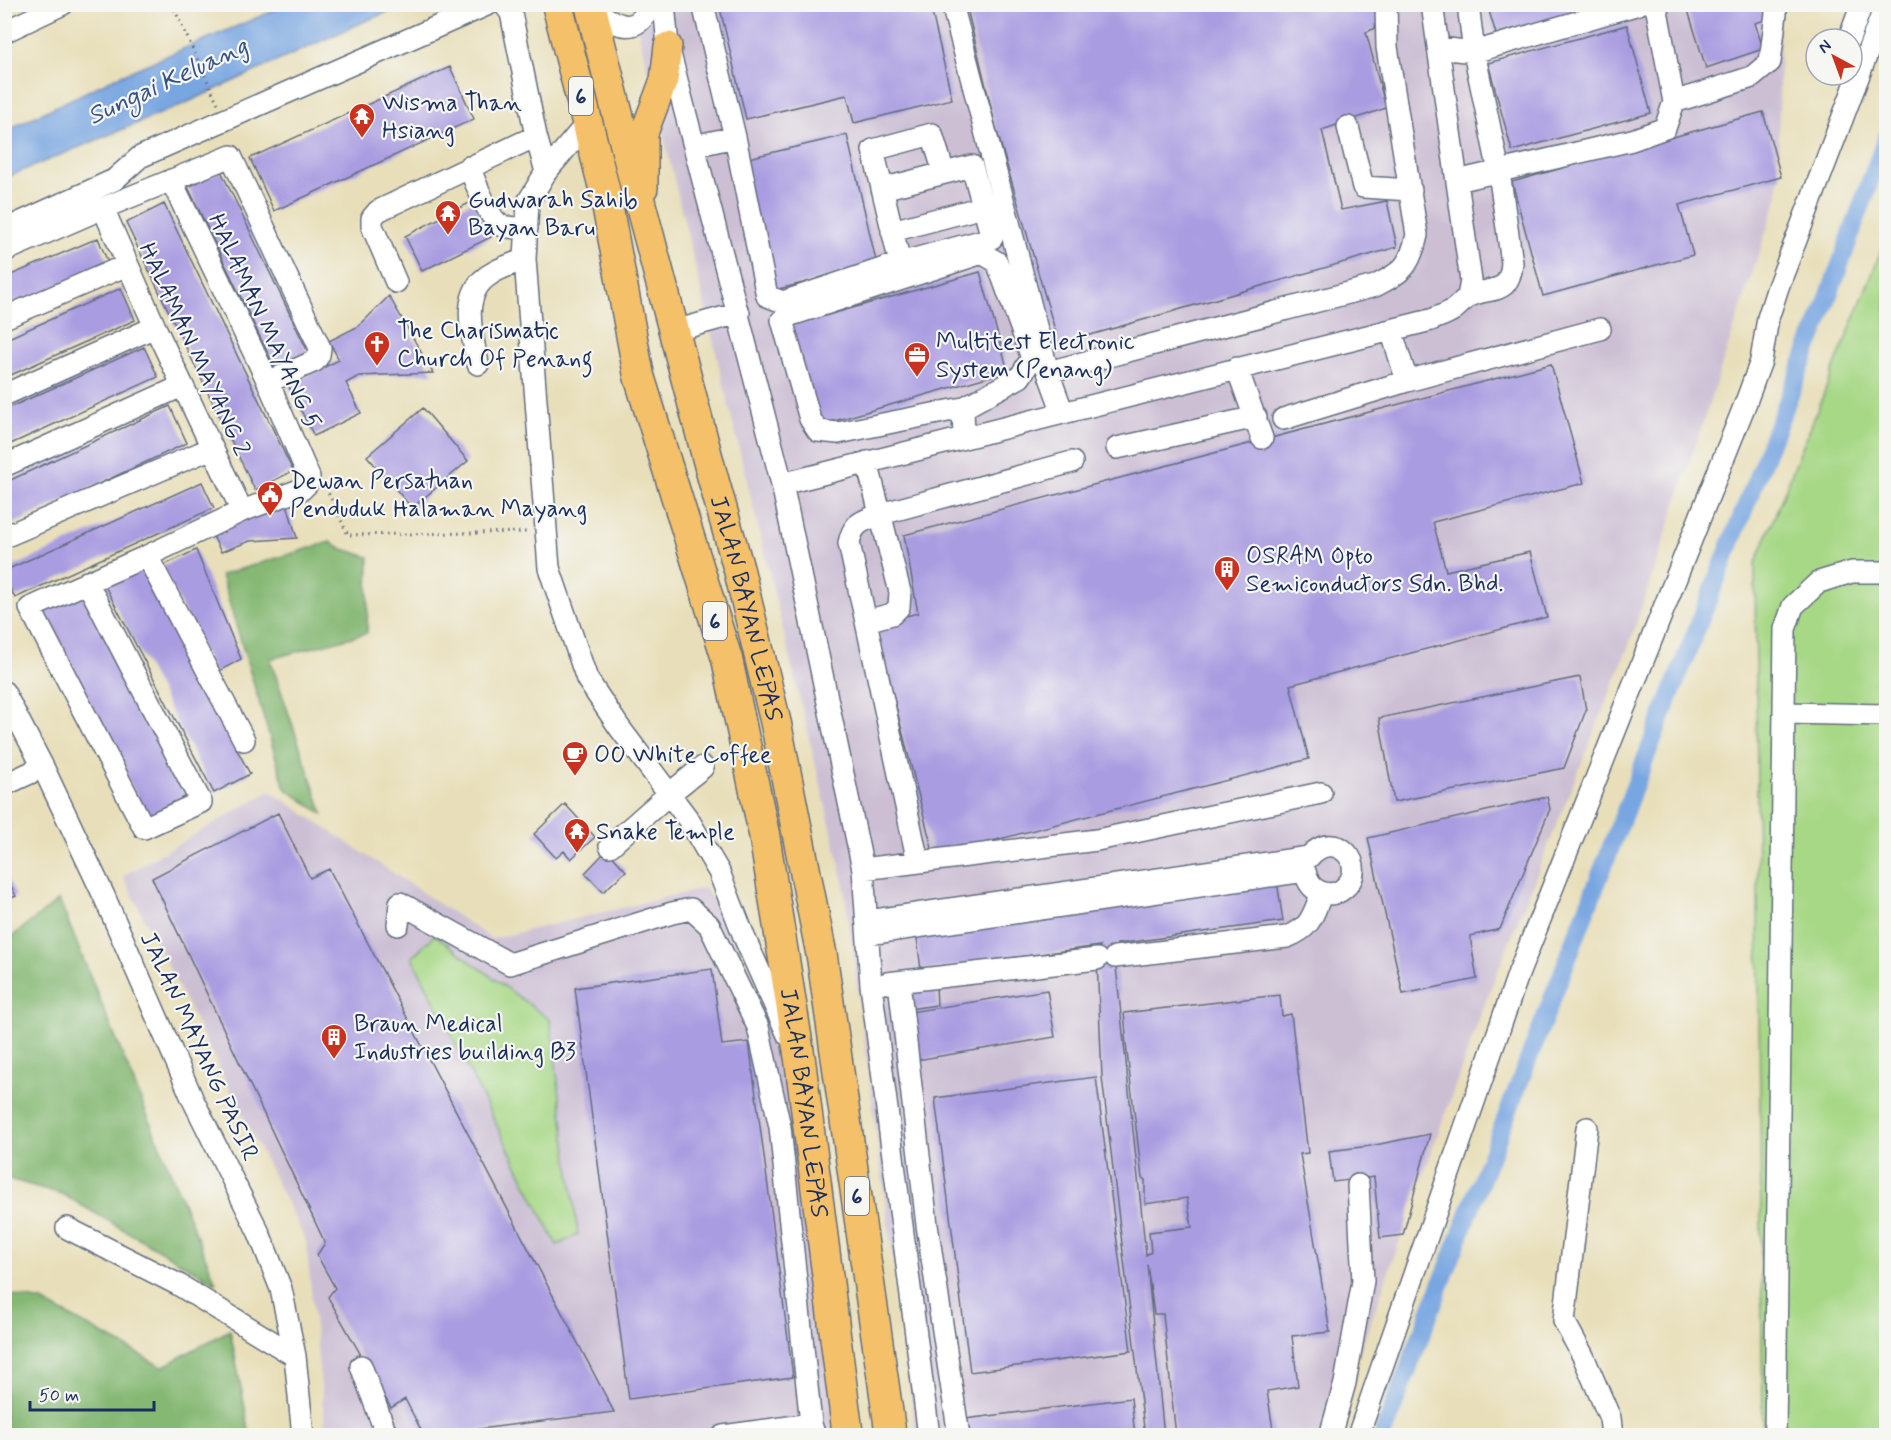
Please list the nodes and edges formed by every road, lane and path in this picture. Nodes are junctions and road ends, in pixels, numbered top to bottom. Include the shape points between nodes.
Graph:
1 (63, 4) edge
2 (172, 4) edge
3 (489, 4) edge
4 (504, 4) edge
5 (557, 4) edge
6 (651, 4) edge
7 (664, 4) edge
8 (703, 4) edge
9 (952, 4) edge
10 (1386, 4) edge
11 (1432, 4) edge
12 (1468, 4) edge
13 (1639, 4) edge
14 (1652, 4) edge
15 (1775, 4) edge
16 (1862, 4) edge
17 (1886, 4) edge
18 (591, 7) edge
19 (1853, 27) edge
20 (4, 32) edge
21 (668, 46) junction
22 (1439, 48) junction
23 (1474, 52) junction
24 (213, 94) dead end
25 (1674, 102) junction
26 (588, 122) junction
27 (1348, 127) dead end
28 (536, 136) junction
29 (735, 137) junction
30 (169, 144) junction
31 (694, 146) junction
32 (469, 167) junction
33 (546, 172) junction
34 (1499, 172) junction
35 (944, 173) junction
36 (176, 178) junction
37 (1457, 181) junction
38 (882, 189) junction
39 (1411, 190) junction
40 (93, 205) junction
41 (983, 207) junction
42 (527, 228) junction
43 (647, 228) junction
44 (4, 230) edge
45 (892, 231) junction
46 (4, 251) edge
47 (525, 259) junction
48 (900, 263) junction
49 (127, 265) junction
50 (396, 282) dead end
51 (1468, 297) junction
52 (739, 313) junction
53 (4, 318) edge
54 (155, 327) junction
55 (1600, 329) dead end
56 (1391, 330) junction
57 (674, 331) junction
58 (478, 364) dead end
59 (1237, 368) junction
60 (1048, 372) junction
61 (1407, 381) junction
62 (268, 382) junction
63 (182, 386) junction
64 (4, 395) edge
65 (963, 408) junction
66 (1063, 413) junction
67 (1256, 417) junction
68 (1283, 419) dead end
69 (964, 438) junction
70 (1262, 438) dead end
71 (212, 448) junction
72 (1116, 448) dead end
73 (867, 462) junction
74 (1072, 462) dead end
75 (4, 466) edge
76 (308, 481) junction
77 (782, 484) junction
78 (242, 511) junction
79 (881, 514) junction
80 (546, 532) junction
81 (4, 537) edge
82 (147, 556) junction
83 (1887, 572) edge
84 (87, 582) junction
85 (866, 621) junction
86 (4, 692) edge
87 (1784, 713) junction
88 (1887, 715) edge
89 (244, 740) dead end
90 (43, 767) junction
91 (704, 767) dead end
92 (4, 785) edge
93 (1321, 793) dead end
94 (669, 794) junction
95 (610, 846) dead end
96 (918, 862) junction
97 (1307, 864) junction
98 (863, 869) junction
99 (1322, 893) junction
100 (398, 925) dead end
101 (868, 927) junction
102 (899, 982) junction
103 (871, 985) junction
104 (800, 1060) junction
105 (1587, 1128) dead end
106 (1358, 1185) dead end
107 (927, 1225) junction
108 (903, 1227) junction
109 (67, 1228) dead end
110 (295, 1356) junction
111 (362, 1366) dead end
112 (813, 1430) edge
113 (303, 1436) edge
114 (387, 1436) edge
115 (723, 1436) edge
116 (848, 1436) edge
117 (891, 1436) edge
118 (929, 1436) edge
119 (959, 1436) edge
120 (1330, 1436) edge
121 (1358, 1436) edge
122 (1612, 1436) edge
123 (1775, 1436) edge

1 - 20 street
2 - 24 path
3 - 30 street
4 - 28 street via 511,13
5 - 26 highway, JALAN BAYAN LEPAS / 6
6 - 18 street via 645,17 626,26
7 - 21 street
8 - 29 street
9 - 60 street
10 - 39 street via 1387,47
11 - 22 street
12 - 23 street
13 - 23 street
14 - 25 street via 1658,15
15 - 25 street via 1770,62 1752,77
16 - 19 street
17 - 121 street via 1778,287 1761,361 1746,402 1519,972
18 - 43 highway, JALAN BAYAN LEPAS / 6
21 - 31 street
21 - 43 main road via 664,80 644,133
22 - 23 street
22 - 37 street
23 - 34 street
25 - 34 street via 1665,128 1632,140
26 - 33 street
26 - 104 highway, JALAN BAYAN LEPAS / 6 via 639,376 727,659 764,834
27 - 39 street via 1363,187
28 - 32 street
28 - 33 street
29 - 31 street
29 - 48 street via 767,296 783,302
30 - 36 street, HALAMAN MAYANG 5
30 - 40 street via 140,157
31 - 52 street
32 - 42 street via 497,223
32 - 50 street via 378,211 372,218
33 - 42 street via 528,202
34 - 37 street
34 - 51 street via 1511,276 1493,291
35 - 38 street
35 - 38 street via 932,134 873,150
35 - 41 street via 972,166
36 - 40 street
36 - 62 street, HALAMAN MAYANG 5
36 - 62 street via 231,156 320,348 315,361
37 - 51 street via 1472,281
38 - 45 street
39 - 60 street via 1417,235 1406,266 1392,278 1375,286
40 - 44 street
40 - 46 street
40 - 49 street, HALAMAN MAYANG 2
41 - 45 street
41 - 48 street via 992,238
42 - 47 street
43 - 57 highway, JALAN BAYAN LEPAS / 6
45 - 48 street
47 - 58 street via 491,273 472,292 470,326
47 - 80 street
49 - 53 street
49 - 54 street, HALAMAN MAYANG 2
51 - 56 street via 1453,310 1431,320
52 - 57 street
52 - 77 street
54 - 63 street, HALAMAN MAYANG 2
54 - 64 street
55 - 61 street
56 - 59 street
56 - 61 street
57 - 117 highway, JALAN BAYAN LEPAS / 6 via 776,724 822,957
59 - 66 street
59 - 67 street
60 - 66 street
61 - 68 street
62 - 76 street, HALAMAN MAYANG 5
63 - 71 street, HALAMAN MAYANG 2
63 - 75 street
65 - 65 street via 1020,377 1032,358 997,262 985,255 782,320 810,419 818,431 838,433
65 - 69 street
66 - 69 street
67 - 70 street
67 - 72 street
69 - 73 street
71 - 78 street, HALAMAN MAYANG 2
71 - 81 street
73 - 77 street
73 - 79 street
74 - 79 street
76 - 78 street via 302,489
76 - 80 path via 323,480 348,536
77 - 98 street
78 - 82 street
79 - 85 street via 851,531 849,543
79 - 85 street via 900,592 899,607 892,614
80 - 94 street via 549,568 587,679
82 - 84 street
82 - 89 street
83 - 87 street via 1852,572 1819,582 1793,606 1785,629
84 - 84 street via 201,802 144,828 30,608
85 - 96 street
86 - 90 street, JALAN MAYANG PASIR
87 - 88 street
87 - 123 street
90 - 92 street
90 - 110 street, JALAN MAYANG PASIR via 193,1100 259,1233 282,1289
91 - 94 street
93 - 96 street via 1097,840
94 - 95 street
94 - 104 street via 719,872
96 - 98 street
97 - 99 street via 1310,885
97 - 99 street via 1321,847 1330,845 1350,857 1351,881 1338,892
97 - 101 street
98 - 101 street
99 - 102 street via 1311,920 1301,932 1287,937
100 - 112 street via 400,903 510,964 691,909 709,925 758,1027 777,1116
101 - 103 street
102 - 103 street
102 - 107 street
103 - 108 street
104 - 116 highway, JALAN BAYAN LEPAS / 6
105 - 122 street via 1564,1321 1610,1418
106 - 120 street via 1363,1281 1345,1383
107 - 108 street
107 - 119 street
108 - 118 street
109 - 110 street via 179,1285
110 - 113 street, JALAN MAYANG PASIR
111 - 114 street
112 - 115 street

